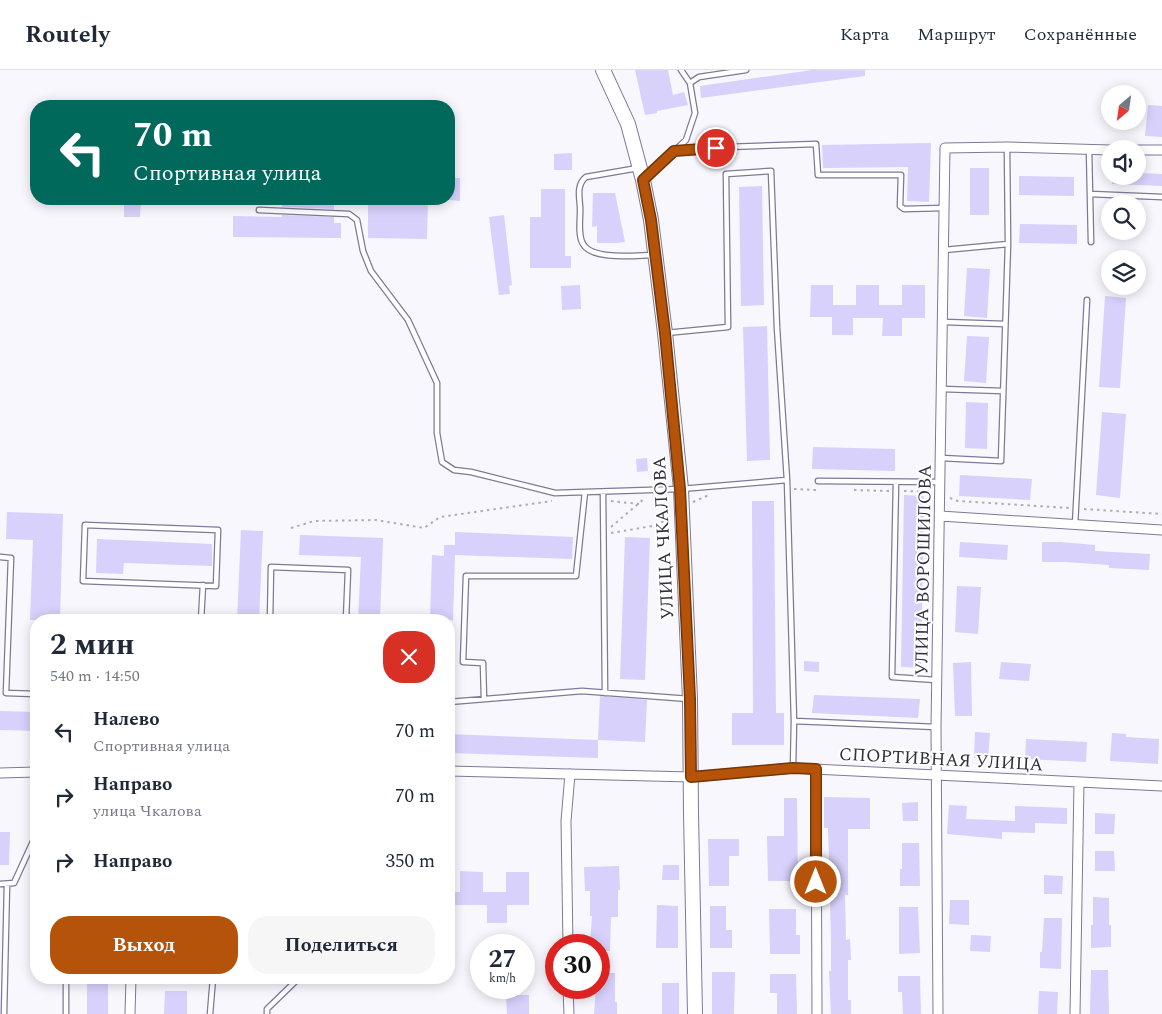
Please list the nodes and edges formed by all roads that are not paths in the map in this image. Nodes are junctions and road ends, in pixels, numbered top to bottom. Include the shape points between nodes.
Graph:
1 (603, 70) edge
2 (681, 70) edge
3 (746, 70) edge
4 (690, 83) junction
5 (1007, 147) junction
6 (1089, 149) junction
7 (1101, 150) edge
8 (1146, 150) edge
9 (1162, 150) edge
10 (674, 151) junction
11 (642, 174) junction
12 (1090, 194) junction
13 (1162, 197) edge
14 (944, 208) junction
15 (258, 210) dead end
16 (1091, 242) dead end
17 (1008, 244) junction
18 (944, 250) junction
19 (655, 255) junction
20 (1087, 300) dead end
21 (943, 322) junction
22 (1005, 324) junction
23 (665, 333) junction
24 (942, 389) junction
25 (1003, 391) junction
26 (941, 458) junction
27 (787, 480) junction
28 (818, 481) dead end
29 (896, 482) junction
30 (941, 482) junction
31 (680, 489) junction
32 (585, 492) junction
33 (603, 492) junction
34 (940, 516) junction
35 (1075, 525) junction
36 (1162, 530) edge
37 (0, 557) edge
38 (202, 585) junction
39 (201, 614) edge
40 (270, 614) edge
41 (346, 614) edge
42 (938, 680) junction
43 (0, 693) edge
44 (6, 693) junction
45 (605, 693) junction
46 (30, 694) edge
47 (484, 699) junction
48 (690, 699) junction
49 (455, 701) edge
50 (794, 722) junction
51 (936, 727) junction
52 (793, 768) junction
53 (816, 769) junction
54 (455, 771) edge
55 (30, 772) edge
56 (0, 773) edge
57 (570, 774) junction
58 (936, 775) junction
59 (691, 777) junction
60 (1079, 782) junction
61 (1162, 786) edge
62 (30, 847) edge
63 (0, 884) edge
64 (7, 884) junction
65 (568, 934) edge
66 (66, 984) edge
67 (131, 984) edge
68 (212, 984) edge
69 (293, 984) edge
70 (568, 999) edge
71 (4, 1014) edge
72 (66, 1014) edge
73 (130, 1014) edge
74 (210, 1014) edge
75 (267, 1014) edge
76 (569, 1014) edge
77 (695, 1014) edge
78 (817, 1014) edge
79 (938, 1014) edge
80 (1075, 1014) edge

1 - 11 street, УЛИЦА ЧКАЛОВА via 628,124
2 - 4 lane
3 - 4 lane via 699,77
4 - 10 lane via 695,113 686,140
5 - 6 street
5 - 14 street, УЛИЦА ВОРОШИЛОВА via 945,148
5 - 17 lane
6 - 7 street
6 - 12 lane
8 - 9 street
10 - 11 lane
10 - 14 lane via 816,144 818,176 901,175 900,206 904,209
11 - 19 street, УЛИЦА ЧКАЛОВА
11 - 19 lane via 582,180 579,193 581,237 584,245 601,255
12 - 13 lane
12 - 16 lane
14 - 18 street, УЛИЦА ВОРОШИЛОВА
15 - 32 lane via 349,214 357,220 370,272 408,320 437,383 437,433 442,462 454,470 555,493
17 - 18 lane
17 - 22 lane
18 - 21 street, УЛИЦА ВОРОШИЛОВА
19 - 23 street, УЛИЦА ЧКАЛОВА
20 - 35 lane
21 - 22 lane
21 - 24 street, УЛИЦА ВОРОШИЛОВА
22 - 25 lane
23 - 27 lane via 728,327 726,174 771,171
23 - 31 street, УЛИЦА ЧКАЛОВА
24 - 25 lane
24 - 26 street, УЛИЦА ВОРОШИЛОВА
25 - 26 lane via 1001,461
26 - 30 street, УЛИЦА ВОРОШИЛОВА
27 - 31 lane
27 - 50 lane
28 - 29 lane
29 - 30 lane
29 - 42 lane via 892,677
30 - 34 street, УЛИЦА ВОРОШИЛОВА
31 - 33 lane
31 - 48 street, УЛИЦА ЧКАЛОВА
32 - 33 lane
32 - 47 lane via 576,576 466,576 463,662 483,662
33 - 45 lane
34 - 35 street
34 - 42 street, УЛИЦА ВОРОШИЛОВА
35 - 36 street
37 - 44 lane via 11,558
38 - 38 lane via 216,586 218,530 85,525 83,581
38 - 39 lane
40 - 41 lane via 271,567 348,570
42 - 51 street, УЛИЦА ВОРОШИЛОВА
43 - 44 lane
44 - 46 lane
45 - 47 lane via 582,691
45 - 48 lane
47 - 49 lane
48 - 59 street, УЛИЦА ЧКАЛОВА
50 - 51 lane
50 - 52 lane
51 - 58 street, УЛИЦА ВОРОШИЛОВА
52 - 53 street, СПОРТИВНАЯ УЛИЦА
52 - 59 street, СПОРТИВНАЯ УЛИЦА
53 - 58 street, СПОРТИВНАЯ УЛИЦА
53 - 78 street
54 - 57 street, СПОРТИВНАЯ УЛИЦА
55 - 56 street
57 - 59 street, СПОРТИВНАЯ УЛИЦА
57 - 65 street via 566,821
58 - 60 street, СПОРТИВНАЯ УЛИЦА
58 - 79 street, УЛИЦА ВОРОШИЛОВА
59 - 77 street, УЛИЦА ЧКАЛОВА
60 - 61 street, СПОРТИВНАЯ УЛИЦА
60 - 80 street
62 - 64 lane via 14,883
63 - 64 lane
64 - 71 lane
66 - 72 lane
67 - 73 street
68 - 74 lane
69 - 75 lane via 267,1009
70 - 76 street

